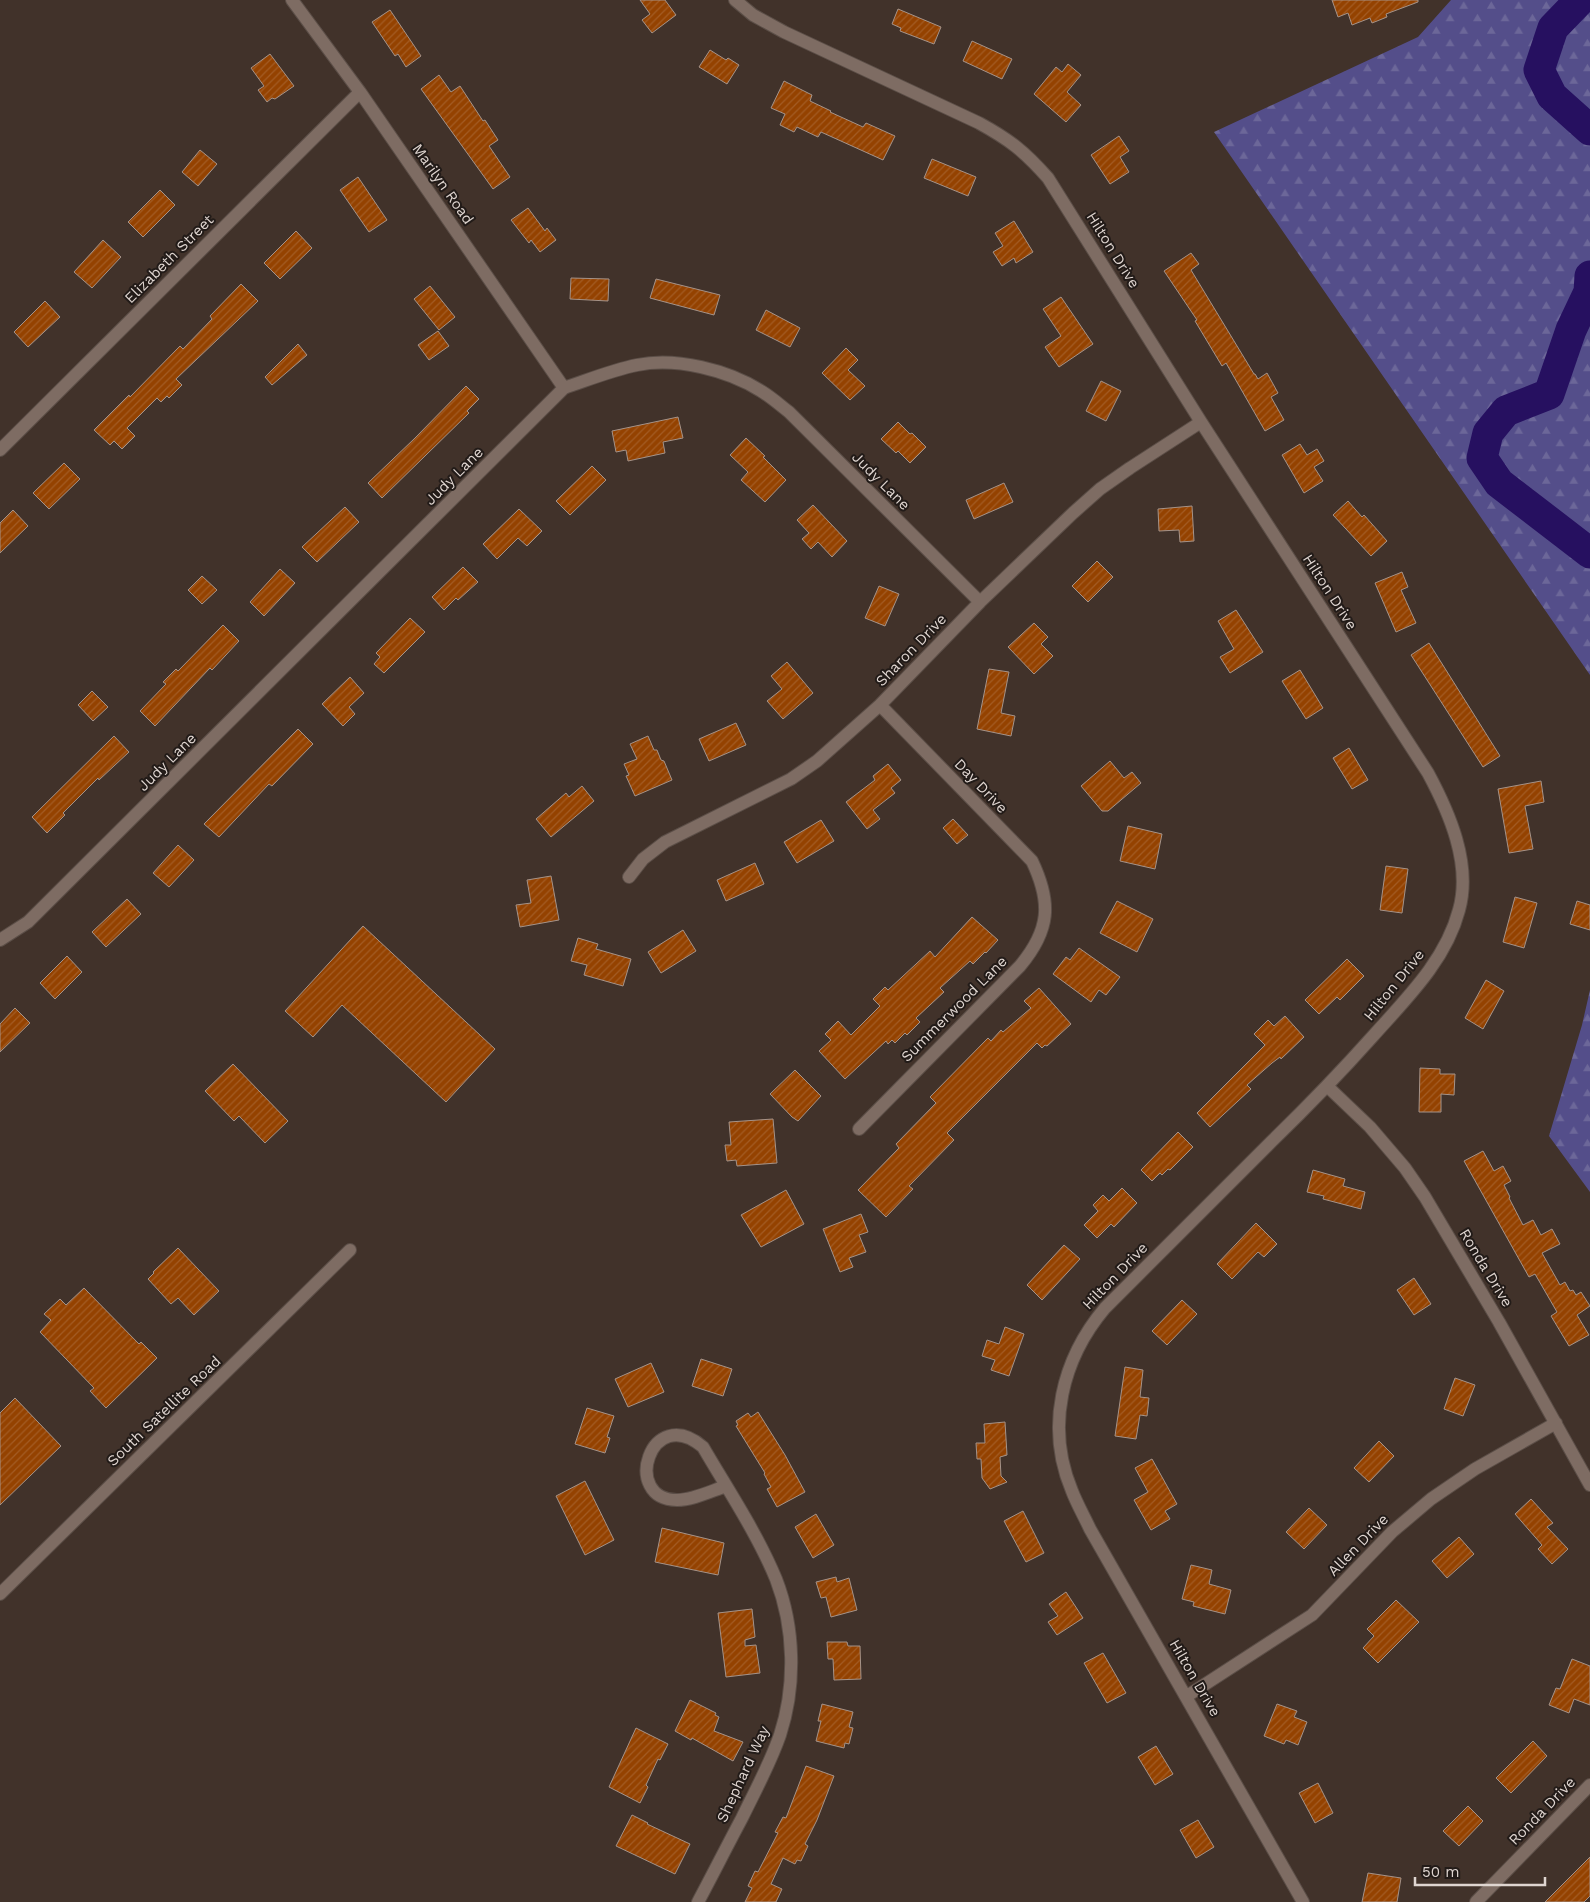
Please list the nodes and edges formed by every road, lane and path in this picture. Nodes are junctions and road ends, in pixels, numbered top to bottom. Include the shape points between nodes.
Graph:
1 (292, 0) edge
2 (735, 0) edge
3 (360, 92) junction
4 (564, 388) junction
5 (1201, 422) junction
6 (0, 450) edge
7 (980, 602) junction
8 (880, 705) junction
9 (629, 877) dead end
10 (1044, 897) joint
11 (0, 940) edge
12 (1327, 1086) junction
13 (859, 1129) dead end
14 (350, 1250) dead end
15 (1556, 1423) junction
16 (1590, 1485) edge
17 (726, 1486) junction
18 (0, 1594) edge
19 (1187, 1696) junction
20 (1590, 1785) edge
21 (698, 1902) edge
22 (1304, 1902) edge
23 (1476, 1902) edge

1 - 3 street, Marilyn Road
2 - 5 street, Hilton Drive via 753,15 784,32 986,127 1029,156 1048,178
3 - 4 street, Marilyn Road
3 - 6 street, Elizabeth Street
4 - 7 street, Judy Lane via 638,365 671,362 738,379 762,391 789,412
4 - 11 street, Judy Lane via 28,922
5 - 7 street, Sharon Drive via 1100,489
5 - 12 street, Hilton Drive via 1428,773 1445,805 1460,859 1460,907 1452,934 1434,965
7 - 8 street, Sharon Drive
8 - 9 street, Sharon Drive via 817,761 791,779 665,842 643,859
8 - 10 street, Day Drive via 1032,861 1042,881
10 - 13 street, Summerwood Lane via 1042,932 1034,949
12 - 15 street, Ronda Drive via 1370,1126 1425,1197
12 - 19 street, Hilton Drive via 1100,1314 1078,1348 1063,1388 1059,1431 1062,1460 1071,1490 1090,1529
14 - 18 street, South Satellite Road
15 - 16 street, Ronda Drive
15 - 19 street, Allen Drive via 1474,1469 1431,1498 1392,1532 1312,1615
17 - 17 street, Shephard Way via 703,1447 685,1436 665,1438 656,1444 646,1463 650,1484 666,1498 687,1499
17 - 21 street, Shephard Way via 754,1534 783,1598 791,1652 790,1691 780,1734 768,1766
19 - 22 street, Hilton Drive
20 - 23 street, Ronda Drive

